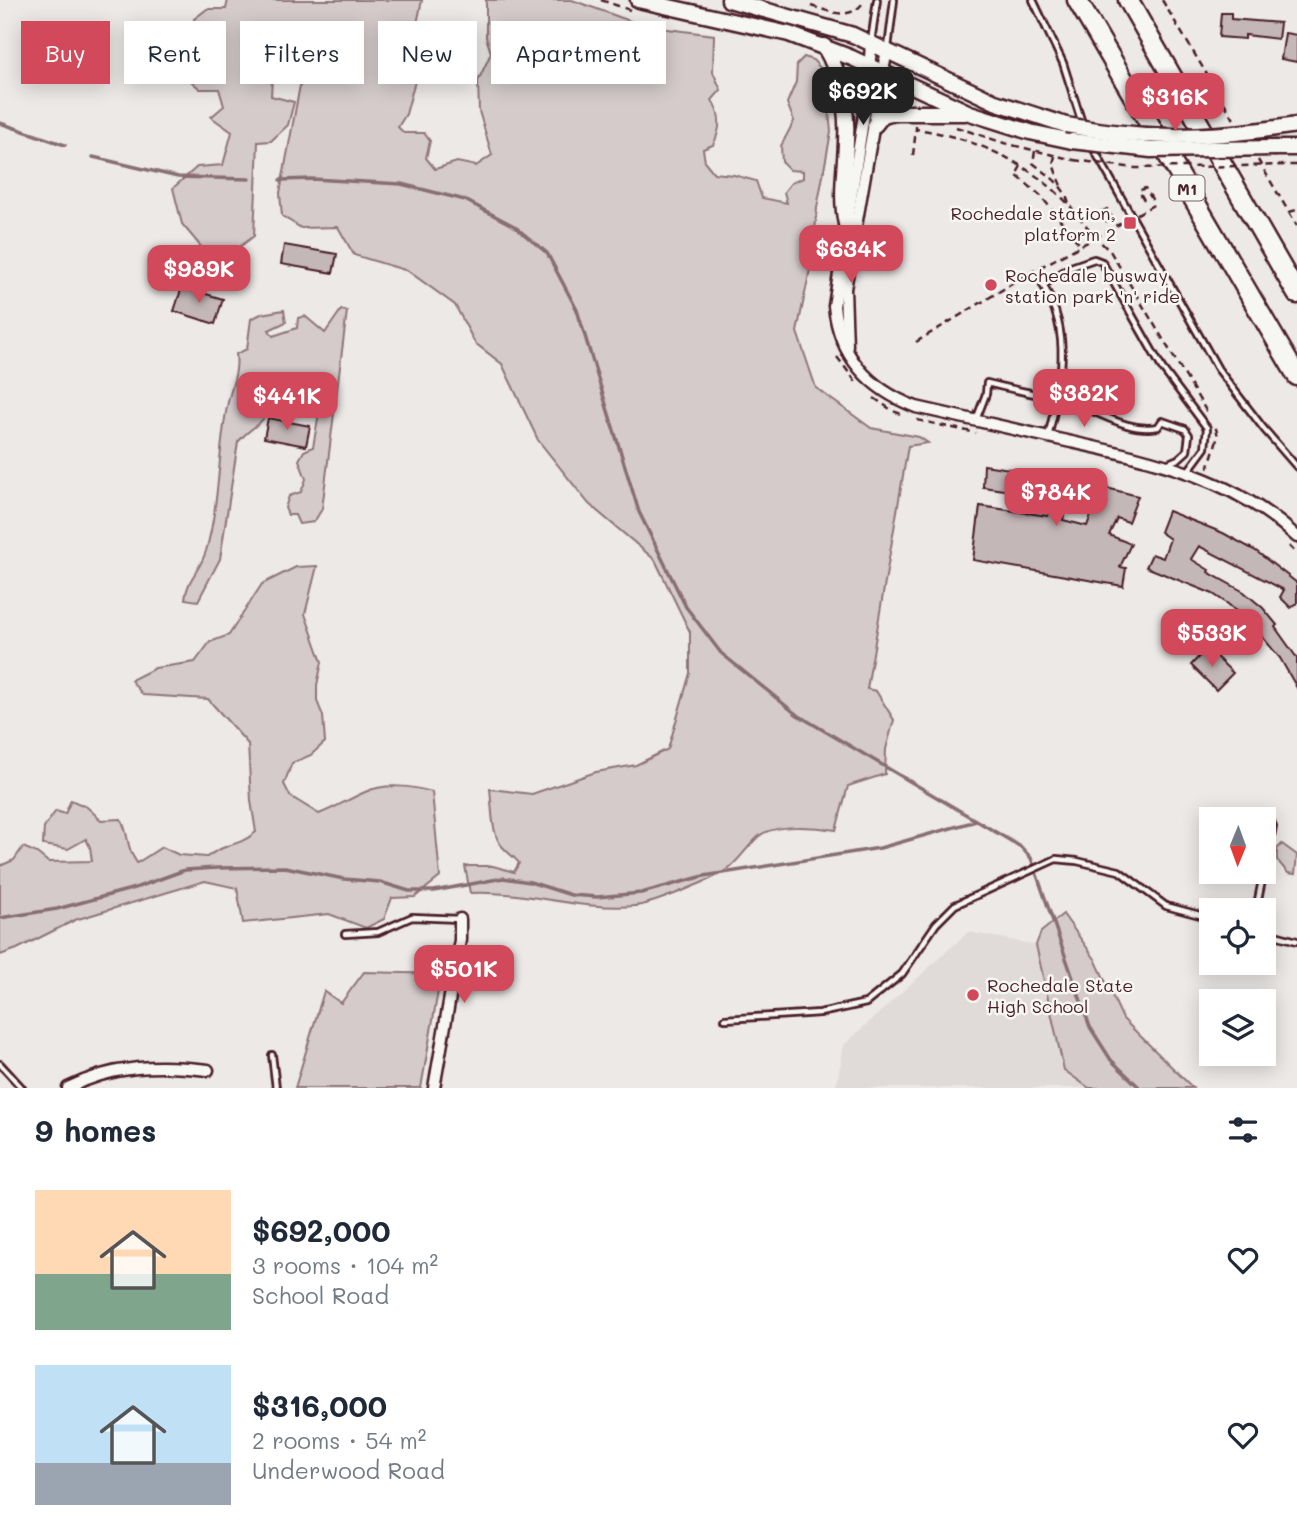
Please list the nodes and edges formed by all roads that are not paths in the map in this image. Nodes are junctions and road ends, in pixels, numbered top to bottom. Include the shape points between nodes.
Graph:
1 (638, 0) edge
2 (729, 0) edge
3 (877, 0) edge
4 (894, 0) edge
5 (1033, 0) edge
6 (1077, 0) edge
7 (1128, 0) edge
8 (871, 43) junction
9 (824, 46) junction
10 (887, 49) junction
11 (870, 67) junction
12 (884, 73) junction
13 (970, 113) junction
14 (875, 125) junction
15 (1297, 125) edge
16 (1297, 148) edge
17 (846, 224) junction
18 (1297, 294) edge
19 (847, 350) junction
20 (1297, 376) edge
21 (1058, 400) junction
22 (975, 421) junction
23 (1048, 437) junction
24 (1164, 464) junction
25 (1297, 467) edge
26 (1188, 471) junction
27 (1297, 537) edge
28 (1199, 915) edge
29 (460, 919) joint
30 (345, 934) dead end
31 (1276, 935) edge
32 (1297, 941) edge
33 (725, 1019) dead end
34 (272, 1055) dead end
35 (0, 1064) edge
36 (208, 1070) dead end
37 (22, 1088) edge
38 (68, 1088) edge
39 (276, 1088) edge
40 (435, 1088) edge

1 - 9 main road via 747,23
2 - 8 main road
3 - 8 lane
4 - 10 lane
5 - 25 lane via 1063,63 1084,131 1115,190 1218,369
6 - 20 highway, M1
7 - 18 highway, M1
8 - 10 main road
8 - 11 street
9 - 11 main road
9 - 17 main road via 835,65 843,99 847,139 841,201
10 - 12 street
10 - 15 main road, bridge via 995,102 1066,125 1177,138
11 - 12 main road
11 - 17 street
12 - 13 main road
12 - 14 street
13 - 14 main road via 891,113
13 - 16 main road, bridge via 1072,141 1151,150
14 - 19 street via 845,289
17 - 19 street via 834,306 836,330
19 - 22 street via 872,383 893,398
21 - 22 lane via 988,383
21 - 23 lane
21 - 24 lane via 1118,422 1149,429 1163,421 1185,429 1187,451
21 - 26 lane via 1063,343 1055,306 1043,285 1094,259 1102,262 1162,368 1207,428 1205,448
22 - 23 street
23 - 24 street
24 - 26 street
26 - 27 street via 1227,487
28 - 33 lane via 1166,906 1119,871 1056,859 955,905 902,974 866,1003 820,1013
29 - 30 lane via 412,917 378,932
29 - 40 street
31 - 32 lane
34 - 39 lane
35 - 37 lane
36 - 38 street via 135,1067 93,1075

